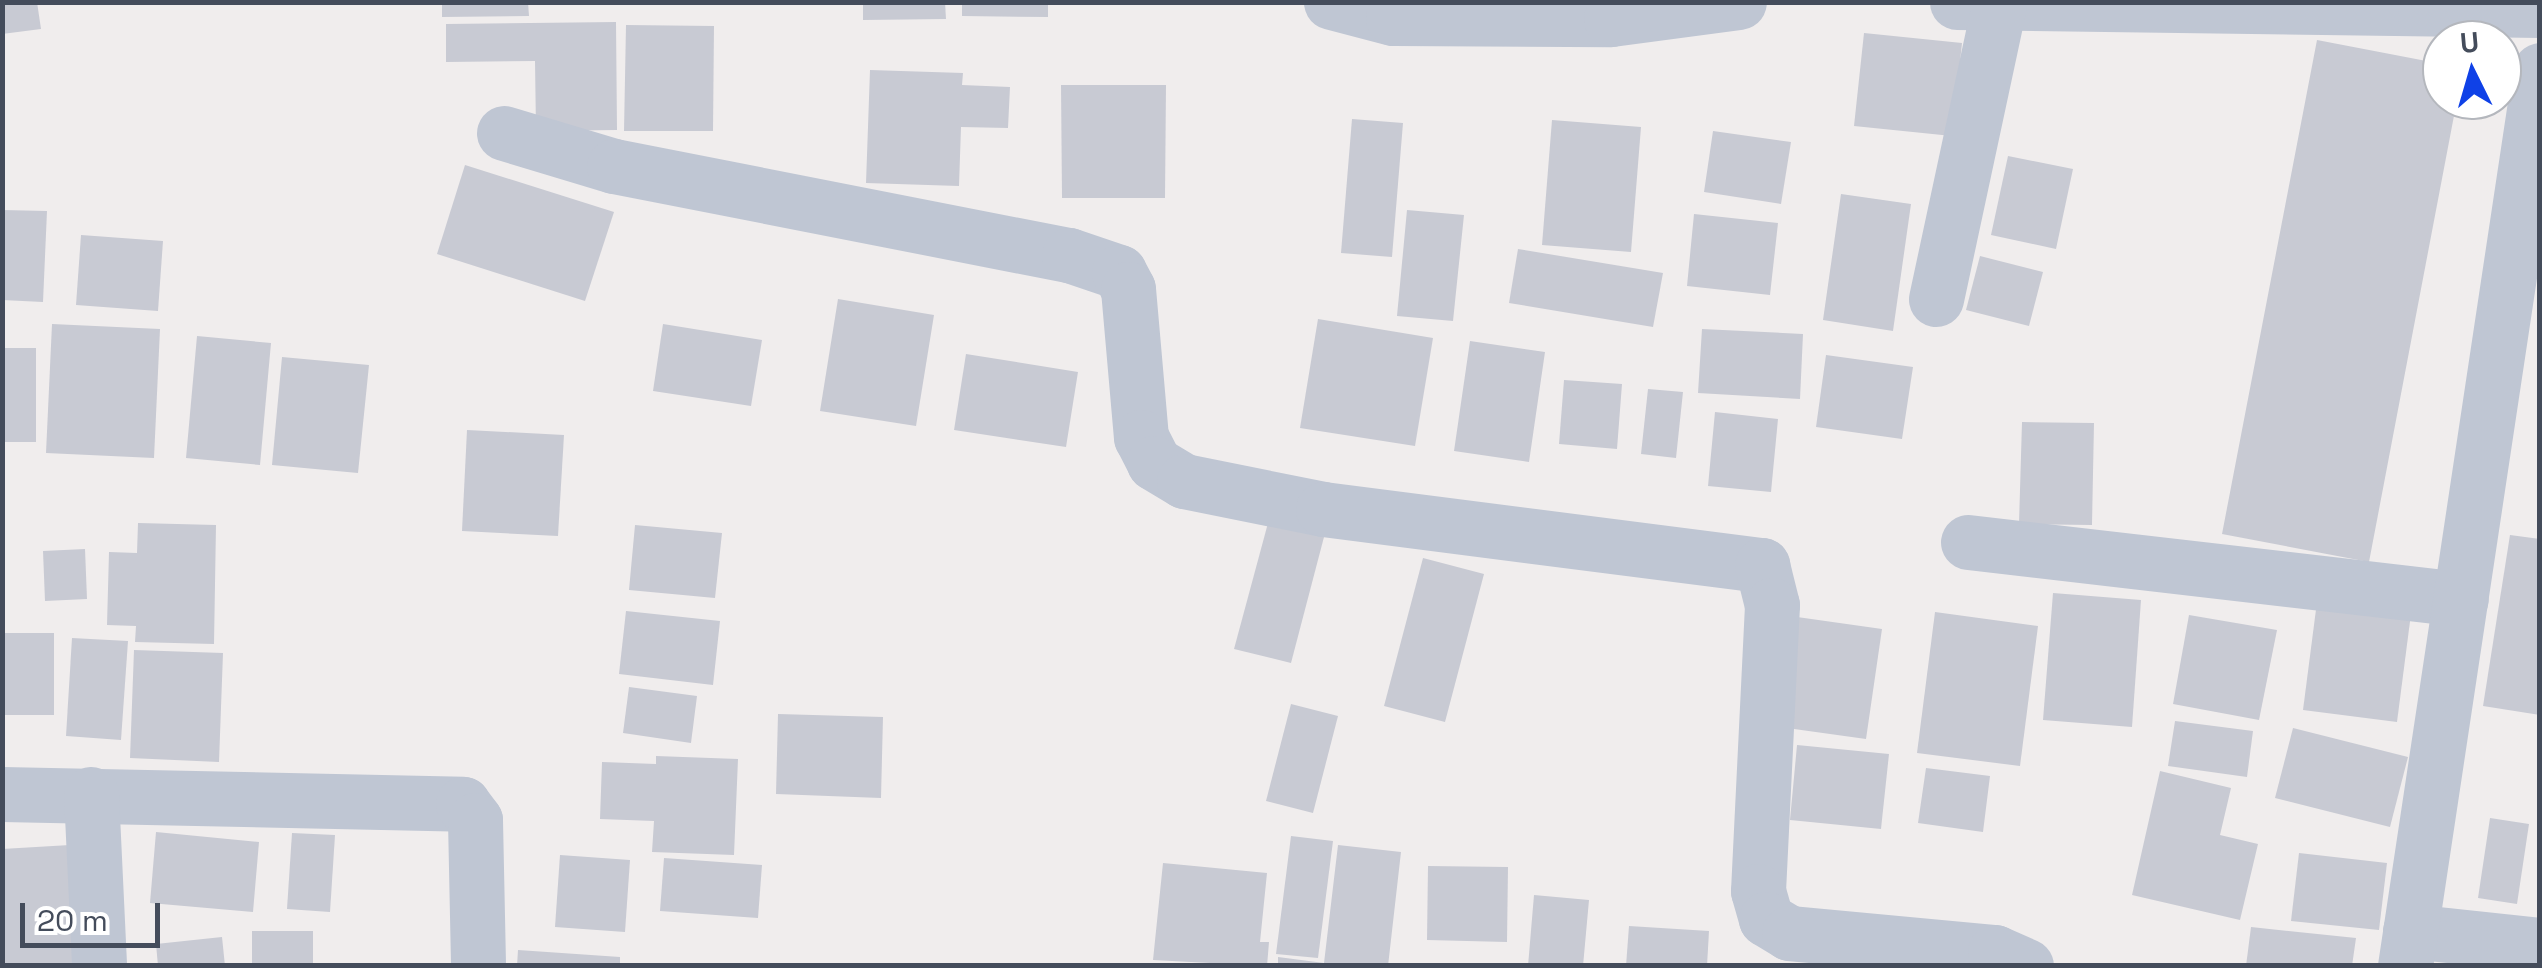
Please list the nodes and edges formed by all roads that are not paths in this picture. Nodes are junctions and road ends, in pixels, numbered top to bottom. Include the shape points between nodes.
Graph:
1 (1331, 2) edge
2 (1739, 2) edge
3 (1978, 4) edge
4 (2540, 10) edge
5 (2540, 70) edge
6 (504, 132) dead end
7 (1936, 299) dead end
8 (1968, 542) dead end
9 (2461, 599) junction
10 (2, 794) edge
11 (91, 794) junction
12 (2540, 945) edge
13 (2408, 948) edge
14 (99, 966) edge
15 (478, 966) edge
16 (2026, 966) edge

1 - 2 street via 1394,18 1611,20
3 - 4 street
3 - 7 street
5 - 9 street
6 - 16 street via 614,166 1069,255 1119,272 1128,290 1141,437 1154,463 1184,481 1324,510 1762,565 1772,605 1758,891 1766,918 1789,933 1995,952
8 - 9 street
9 - 13 street
10 - 11 street
11 - 14 street
11 - 15 street via 463,804 475,820
12 - 13 street

